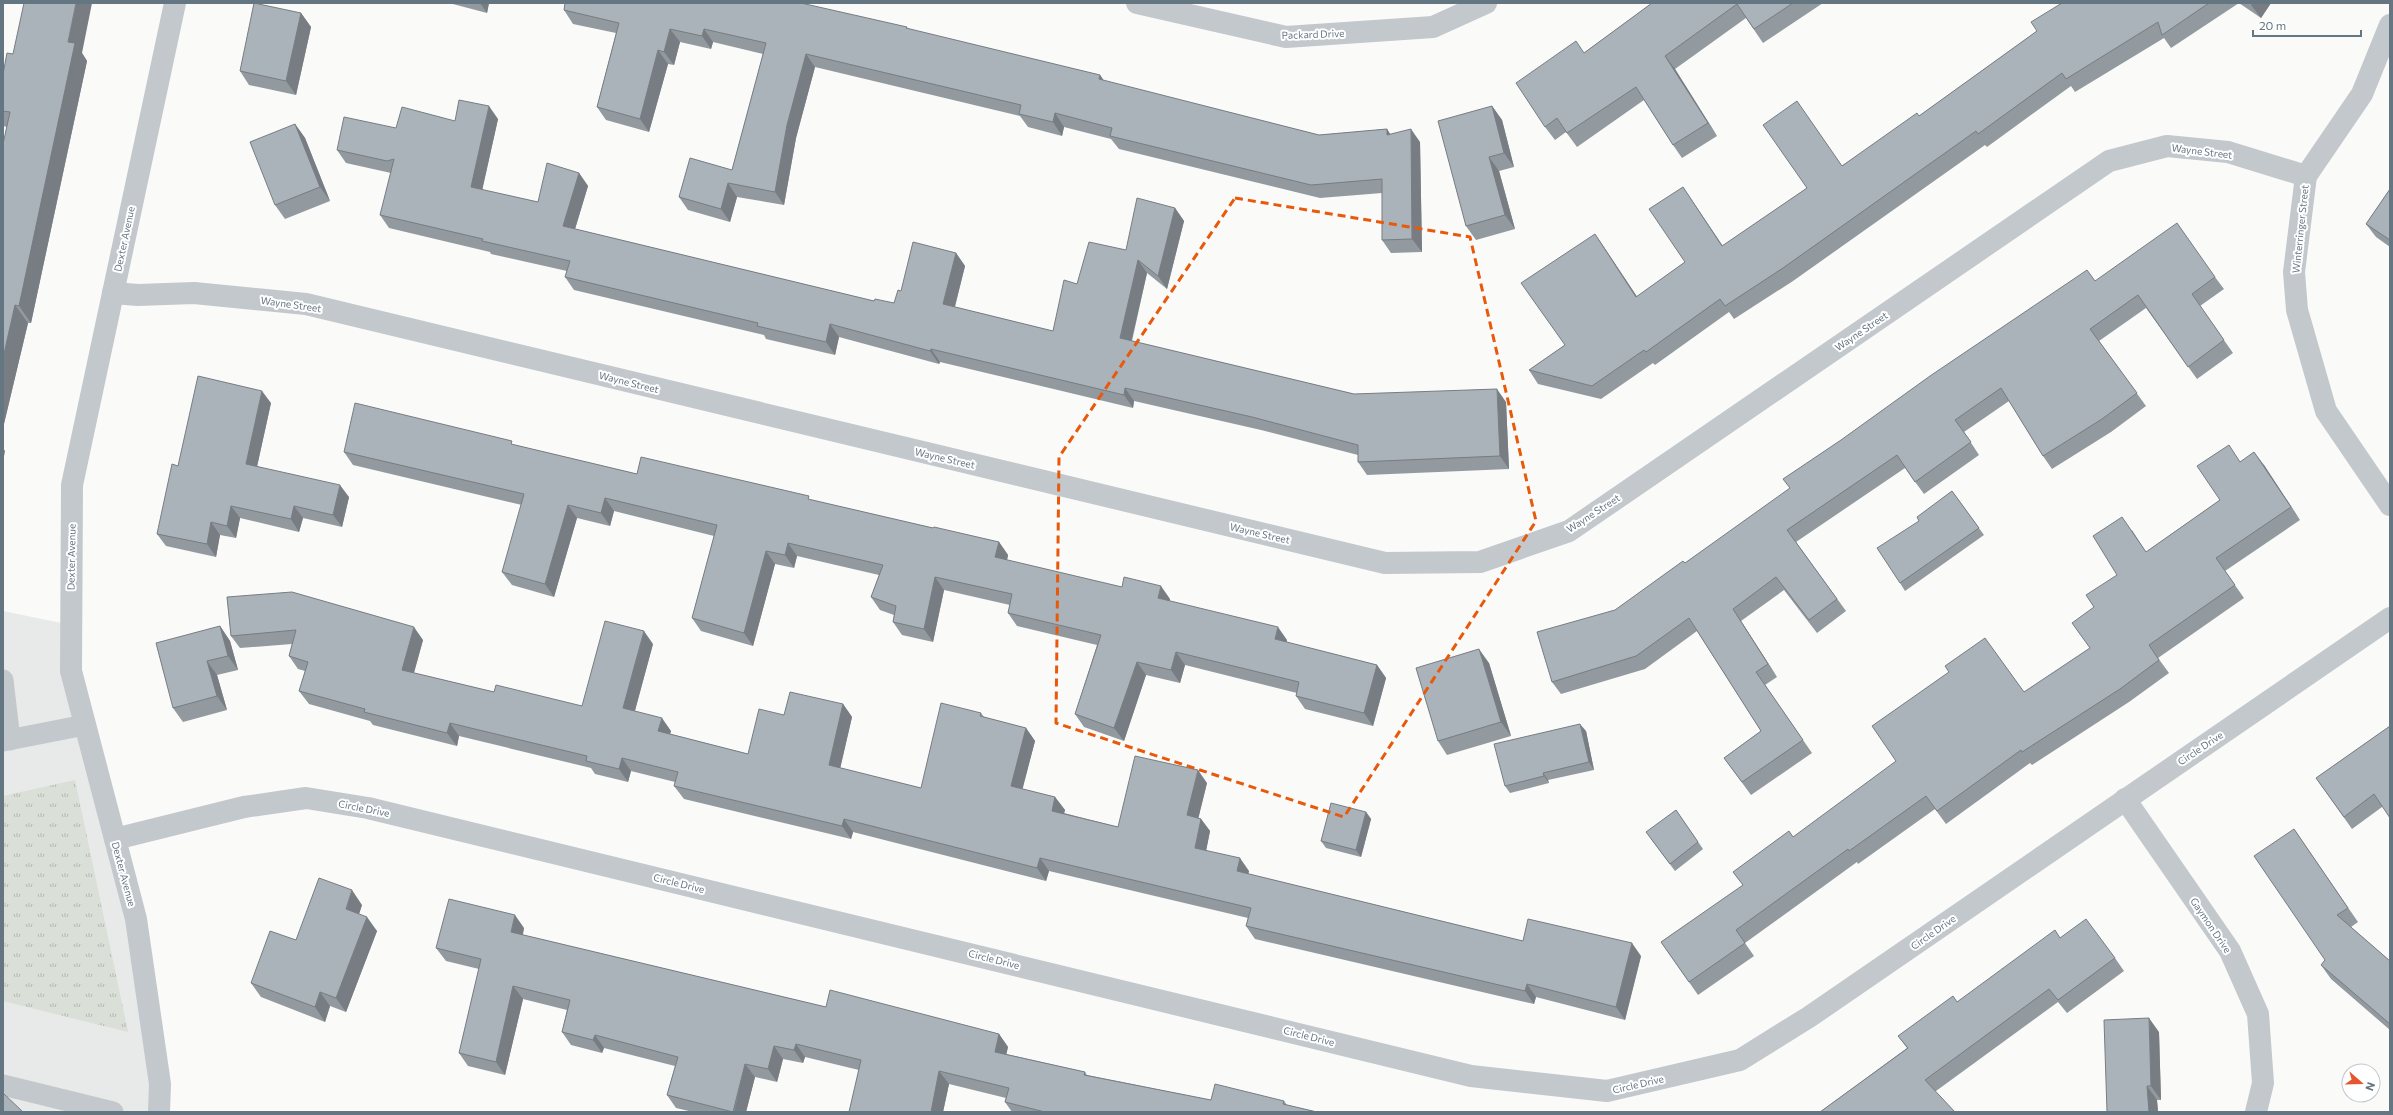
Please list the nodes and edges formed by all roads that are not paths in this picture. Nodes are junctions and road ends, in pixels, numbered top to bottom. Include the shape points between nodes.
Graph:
1 (175, 3) edge
2 (1137, 3) edge
3 (1486, 3) edge
4 (2390, 25) edge
5 (2306, 176) junction
6 (113, 293) junction
7 (2390, 505) edge
8 (2390, 618) edge
9 (3, 680) edge
10 (85, 725) junction
11 (7, 740) edge
12 (2125, 799) junction
13 (115, 839) junction
14 (3, 1085) edge
15 (113, 1112) edge
16 (159, 1112) edge
17 (2256, 1112) edge

1 - 6 street, Dexter Avenue
2 - 3 street, Packard Drive via 1286,37 1433,27
4 - 5 street, Winterringer Street via 2362,94
5 - 6 street, Wayne Street via 2228,152 2168,146 2109,161 1569,531 1480,562 1385,563 306,304 194,293
5 - 7 street, Winterringer Street via 2294,272 2297,310 2326,411
6 - 10 street, Dexter Avenue via 72,485 71,671
8 - 12 street, Circle Drive
9 - 11 lane
10 - 11 lane
10 - 13 street, Dexter Avenue
12 - 13 street, Circle Drive via 1809,1017 1740,1060 1606,1091 1471,1076 368,808 306,798 244,807
12 - 17 street, Gaymon Drive via 2230,952 2258,1014 2263,1083
13 - 16 street, Dexter Avenue via 136,919 160,1084
14 - 15 lane

